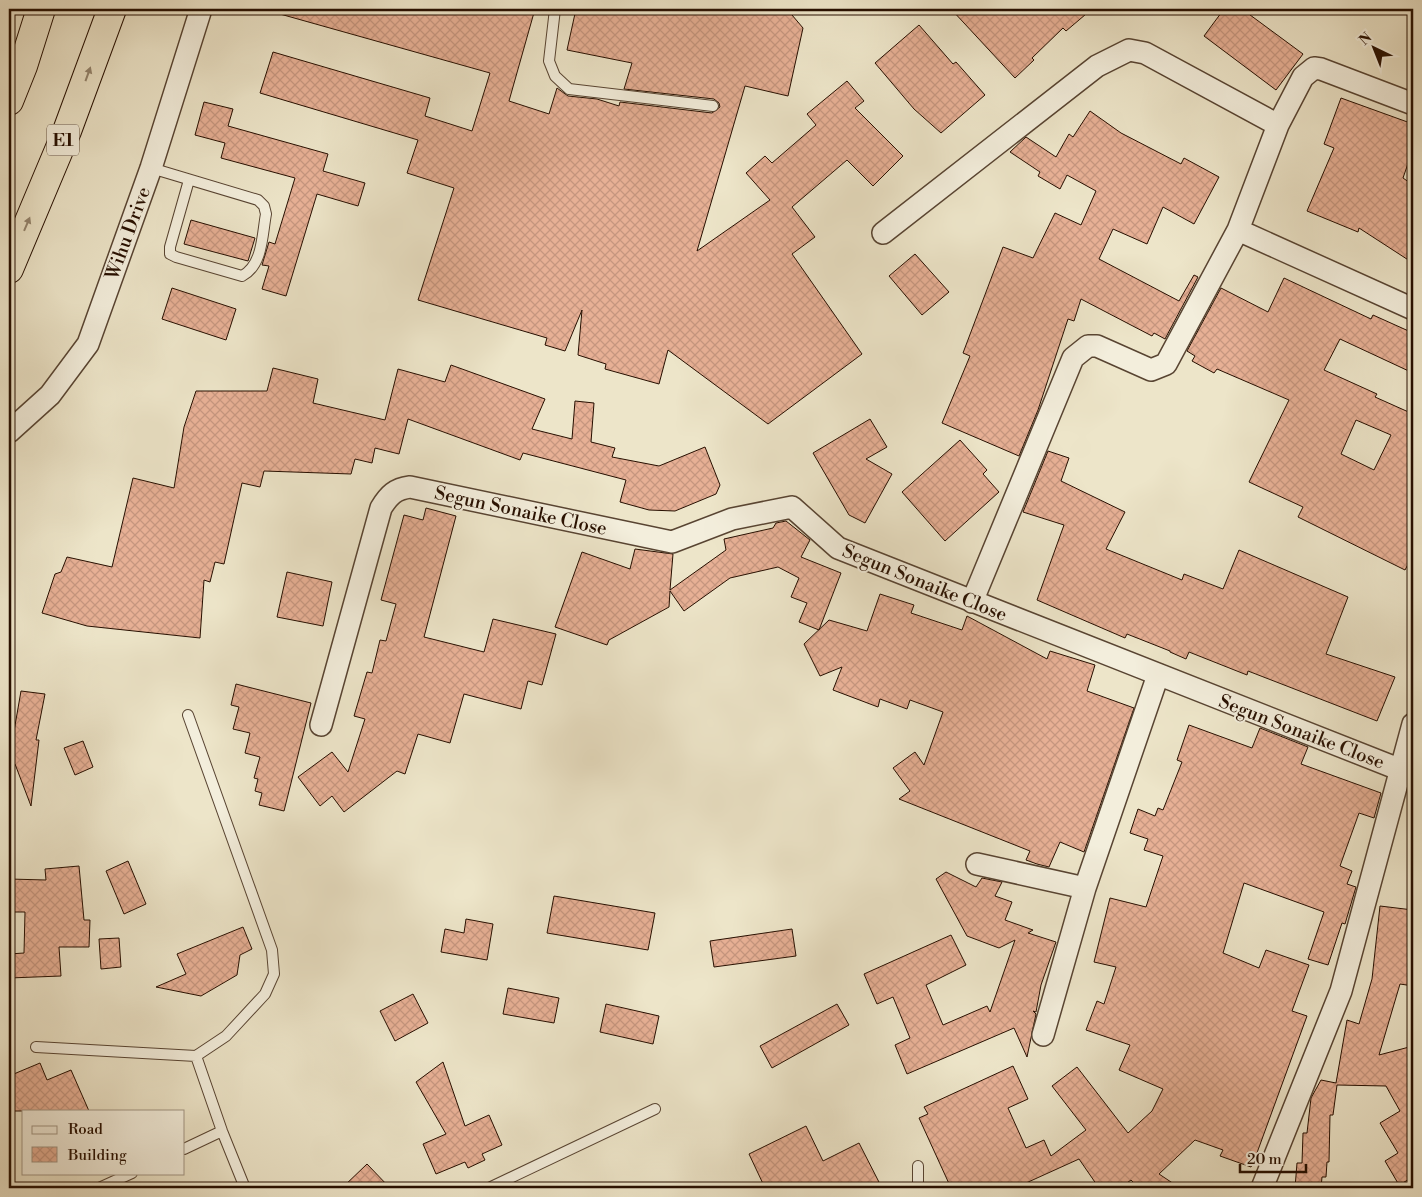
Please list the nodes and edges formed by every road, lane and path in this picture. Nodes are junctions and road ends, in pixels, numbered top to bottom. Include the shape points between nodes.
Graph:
1 (41, 9) edge
2 (112, 9) edge
3 (201, 9) edge
4 (555, 9) edge
5 (16, 69) edge
6 (9, 101) edge
7 (1413, 104) edge
8 (713, 106) dead end
9 (1278, 125) junction
10 (151, 168) junction
11 (189, 180) junction
12 (1238, 230) junction
13 (883, 233) dead end
14 (9, 269) edge
15 (1413, 309) edge
16 (9, 432) edge
17 (972, 602) junction
18 (1158, 675) junction
19 (188, 715) dead end
20 (1413, 724) edge
21 (321, 725) dead end
22 (1401, 770) junction
23 (977, 864) dead end
24 (1085, 888) junction
25 (1043, 1035) dead end
26 (36, 1048) dead end
27 (196, 1056) junction
28 (655, 1109) dead end
29 (222, 1131) junction
30 (185, 1149) edge
31 (918, 1166) dead end
32 (130, 1174) edge
33 (100, 1188) edge
34 (245, 1188) edge
35 (489, 1188) edge
36 (918, 1188) edge
37 (1262, 1188) edge

1 - 5 highway
14 -> 2 highway, E1 via 67,131
3 - 10 street, Wihu Drive
4 - 8 lane via 549,61 555,76 569,89
5 - 6 highway
7 - 9 street via 1314,68 1303,77
9 - 12 street
9 - 13 street via 1146,53 1129,50 1097,66
10 - 11 lane
10 - 16 street, Wihu Drive via 88,344 50,395
11 - 11 lane via 170,254 242,276 250,272 256,265 266,214 264,206 258,200
12 - 15 street
12 - 17 street via 1166,364 1151,370 1096,346 1088,346 1073,358
17 - 18 street, Segun Sonaike Close
17 - 21 street, Segun Sonaike Close via 838,548 792,507 732,519 672,542 410,487 398,489 381,508
18 - 22 street, Segun Sonaike Close
18 - 24 street
19 - 27 lane via 272,950 274,974 265,994 247,1016 226,1036
20 - 22 street
22 - 37 street via 1341,991
23 - 24 street
24 - 25 street
26 - 27 lane
27 - 29 lane
28 - 35 lane
29 - 30 lane
29 - 34 lane
31 - 36 lane
32 - 33 lane

